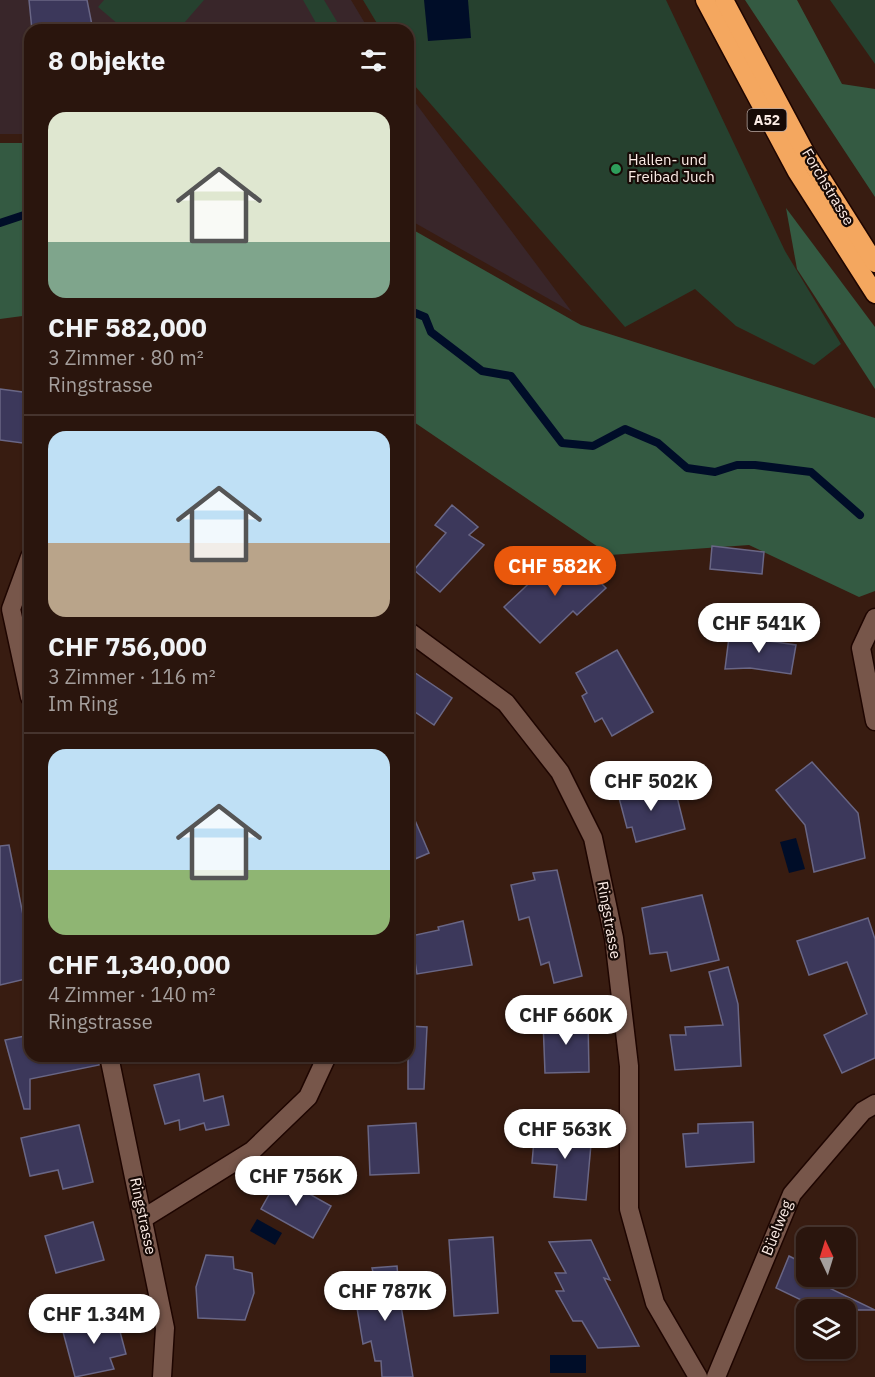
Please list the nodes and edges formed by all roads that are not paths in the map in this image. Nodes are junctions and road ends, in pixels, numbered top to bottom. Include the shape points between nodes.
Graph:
1 (705, 0) edge
2 (724, 0) edge
3 (875, 263) edge
4 (875, 294) edge
5 (24, 573) edge
6 (875, 618) edge
7 (414, 635) edge
8 (24, 669) edge
9 (875, 721) edge
10 (110, 1062) edge
11 (324, 1062) edge
12 (875, 1104) edge
13 (144, 1218) junction
14 (162, 1377) edge
15 (698, 1377) edge
16 (716, 1377) edge

1 - 4 highway, Forchstrasse / A52 via 797,172
2 - 3 highway, Forchstrasse / A52 via 805,152
5 - 8 street via 11,609
6 - 9 street via 861,648
7 - 15 street, Ringstrasse via 506,703 560,772 592,838 614,938 629,1066 628,1209 655,1303
10 - 13 street, Ringstrasse
11 - 13 street via 308,1098 252,1151
12 - 16 street, Büelweg via 864,1111 792,1194
13 - 14 street, Ringstrasse via 165,1328

